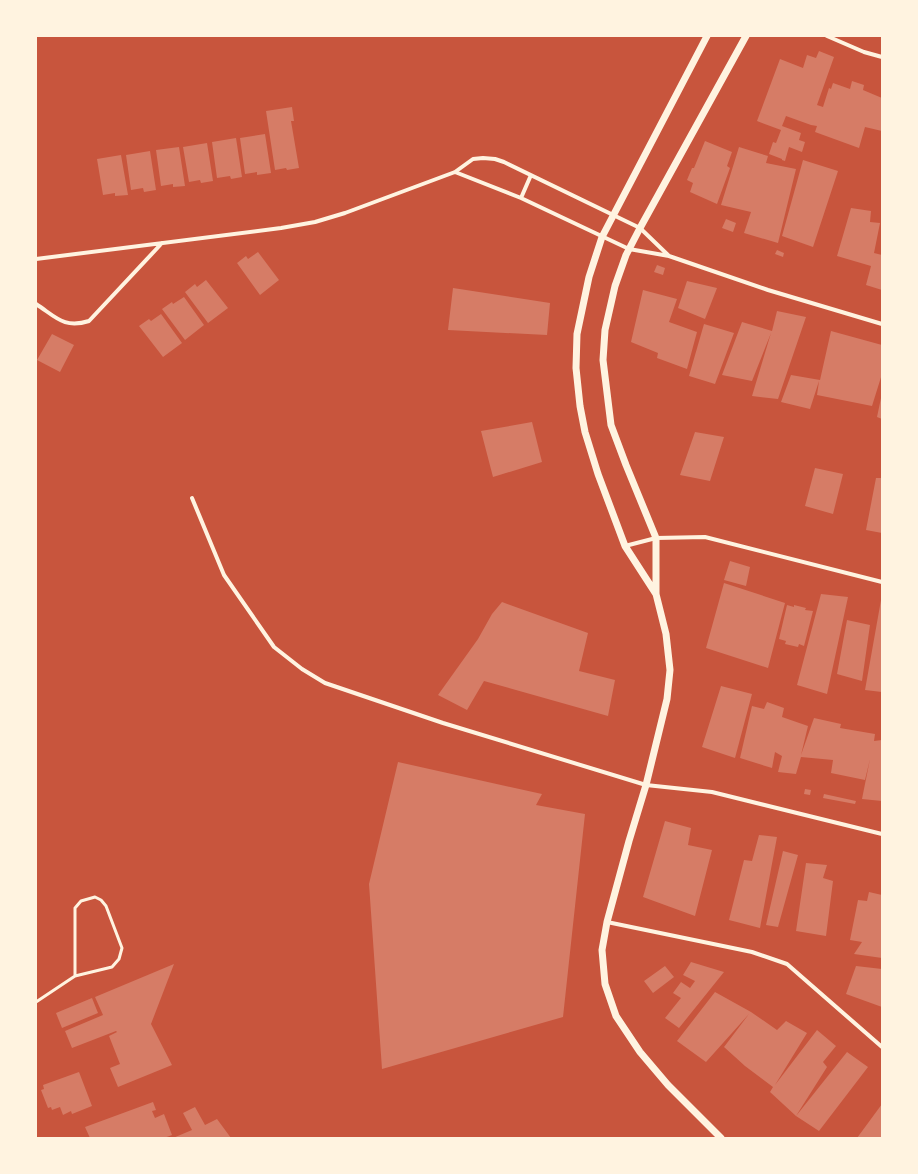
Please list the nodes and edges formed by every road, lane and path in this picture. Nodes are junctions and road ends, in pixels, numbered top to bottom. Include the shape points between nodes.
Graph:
1 (707, 36) edge
2 (746, 36) edge
3 (828, 36) edge
4 (882, 57) edge
5 (456, 172) junction
6 (531, 175) junction
7 (521, 198) junction
8 (613, 215) junction
9 (640, 228) junction
10 (602, 237) junction
11 (162, 243) junction
12 (629, 249) junction
13 (669, 256) junction
14 (36, 259) edge
15 (36, 304) edge
16 (882, 324) edge
17 (192, 498) dead end
18 (656, 538) junction
19 (625, 546) junction
20 (882, 582) edge
21 (656, 594) junction
22 (646, 785) junction
23 (882, 834) edge
24 (607, 922) junction
25 (75, 976) junction
26 (36, 1002) edge
27 (882, 1047) edge
28 (721, 1138) edge

1 - 8 street
2 - 9 street
3 - 4 street
5 - 6 street via 473,159 483,158 504,162
5 - 7 street
5 - 11 street via 315,222
6 - 7 street
6 - 8 street
7 - 10 street
8 - 9 street
8 - 10 street
9 - 12 street
9 - 13 street
10 - 12 street
10 - 19 street via 581,308 576,368 585,432
11 - 14 street
11 - 15 street via 89,321 66,324
12 - 13 street
12 - 18 street via 615,286 605,330 603,360 612,425
13 - 16 street via 768,290
17 - 22 street via 224,575 274,647 302,669 325,683 406,711
18 - 19 street
18 - 20 street via 705,537
18 - 21 street
19 - 21 street
21 - 22 street via 666,634 670,670 667,699
22 - 23 street via 712,792
22 - 24 street
24 - 27 street via 752,952 787,964
24 - 28 street via 602,950 605,984 616,1016 640,1052 668,1085
25 - 25 lane via 112,967 120,959 122,948 106,906 102,900 95,897 81,901 75,908
25 - 26 lane

